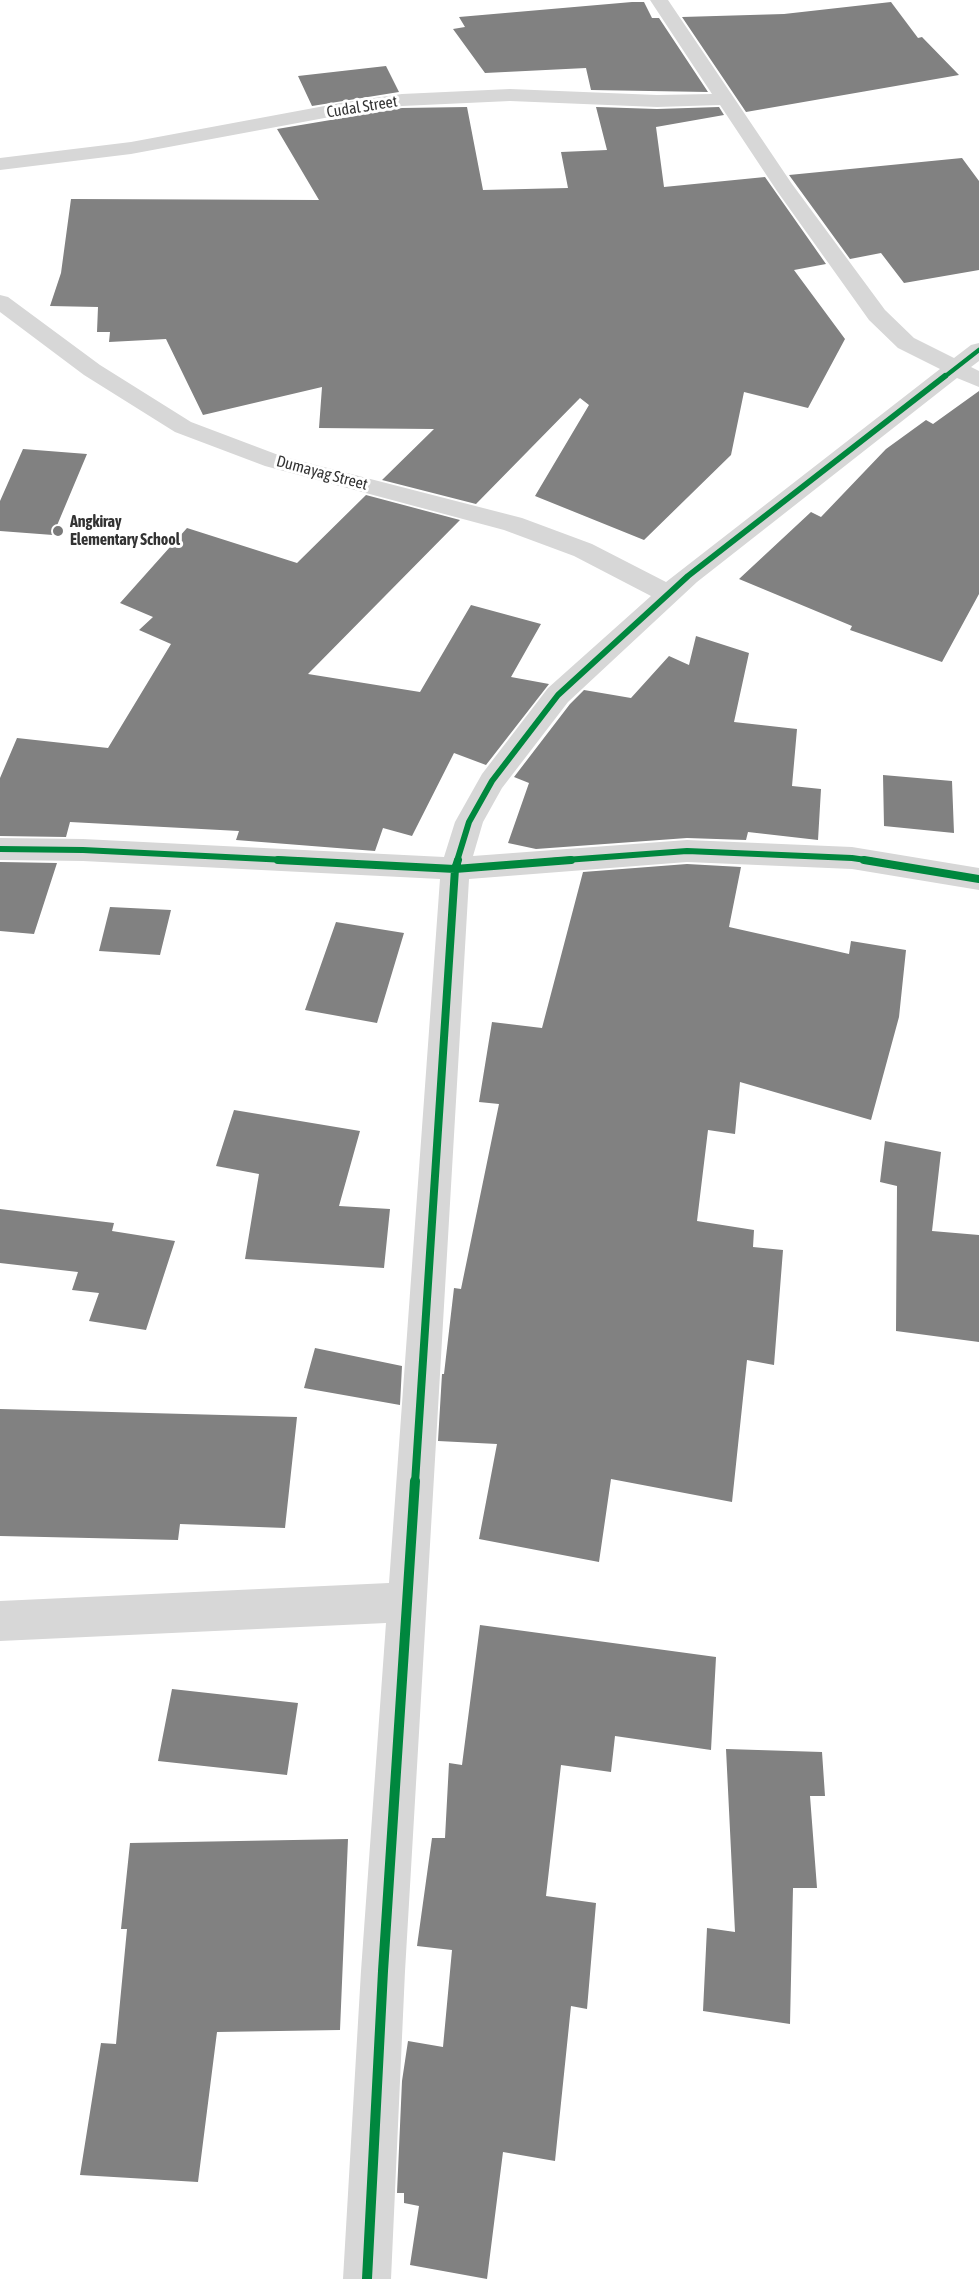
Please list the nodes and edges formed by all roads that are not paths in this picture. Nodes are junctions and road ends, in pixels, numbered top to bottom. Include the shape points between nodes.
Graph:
1 (659, 0) edge
2 (727, 99) junction
3 (0, 164) edge
4 (0, 302) edge
5 (971, 366) edge
6 (668, 594) junction
7 (0, 849) edge
8 (455, 869) junction
9 (979, 879) edge
10 (406, 1602) junction
11 (0, 1621) edge
12 (368, 2279) edge

1 - 2 street
2 - 3 street, Cudal Street via 657,101 510,95 402,100 143,146
2 - 5 street via 784,187 878,315 906,344
4 - 6 street, Dumayag Street via 92,370 183,427 273,461 513,524 583,550
5 - 6 street
6 - 8 street via 558,695 492,781 469,822
7 - 8 street
8 - 9 street via 687,851 852,858
8 - 10 street
10 - 11 street
10 - 12 street

